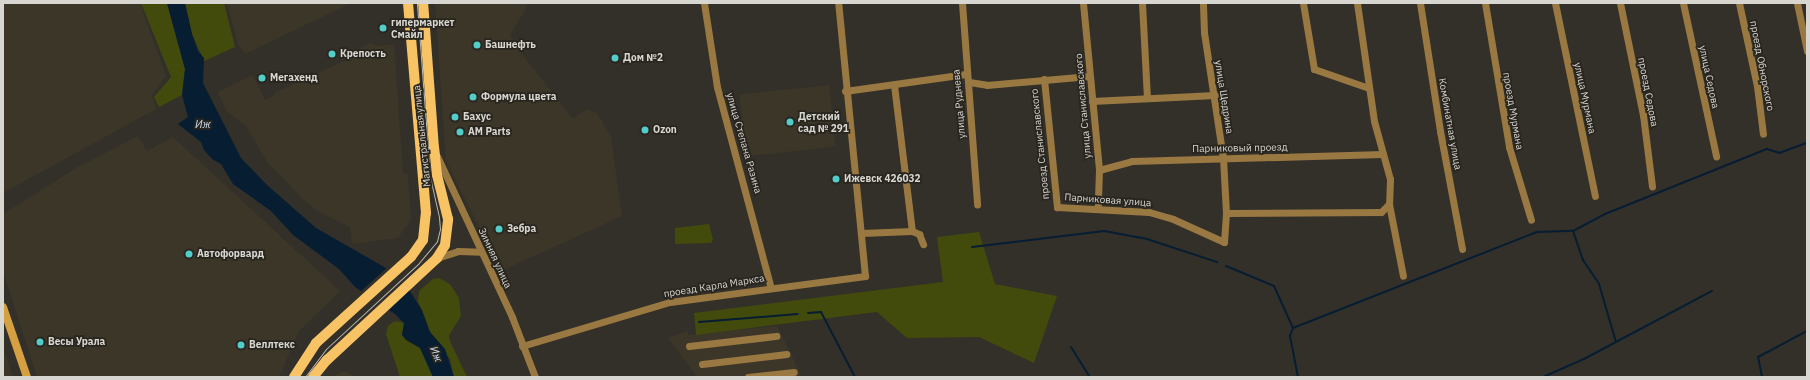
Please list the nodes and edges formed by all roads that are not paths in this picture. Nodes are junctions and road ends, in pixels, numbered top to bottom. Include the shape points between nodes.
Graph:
1 (408, 3) edge
2 (422, 3) edge
3 (704, 3) edge
4 (838, 3) edge
5 (962, 3) edge
6 (1083, 3) edge
7 (1142, 3) edge
8 (1203, 3) edge
9 (1304, 3) edge
10 (1357, 3) edge
11 (1420, 3) edge
12 (1485, 3) edge
13 (1555, 3) edge
14 (1620, 3) edge
15 (1682, 3) edge
16 (1739, 3) edge
17 (1797, 3) edge
18 (1807, 51) edge
19 (966, 74) junction
20 (1090, 76) junction
21 (1044, 79) junction
22 (969, 82) junction
23 (894, 85) junction
24 (1369, 88) junction
25 (845, 91) junction
26 (1215, 95) junction
27 (1147, 97) junction
28 (1092, 100) junction
29 (1763, 134) dead end
30 (434, 148) junction
31 (1384, 154) junction
32 (1716, 156) dead end
33 (1223, 158) junction
34 (1099, 170) junction
35 (1652, 186) dead end
36 (1595, 196) dead end
37 (977, 204) dead end
38 (1390, 204) junction
39 (1057, 207) joint
40 (1098, 208) junction
41 (1226, 213) junction
42 (1531, 220) dead end
43 (912, 231) junction
44 (860, 233) junction
45 (1224, 242) joint
46 (923, 244) dead end
47 (1462, 248) dead end
48 (481, 252) junction
49 (437, 258) junction
50 (1403, 276) dead end
51 (771, 288) junction
52 (3, 307) edge
53 (776, 336) dead end
54 (522, 346) junction
55 (689, 346) dead end
56 (786, 354) dead end
57 (702, 364) dead end
58 (794, 372) dead end
59 (27, 377) edge
60 (294, 377) edge
61 (313, 377) edge
62 (534, 377) edge
63 (748, 377) edge

1 - 60 main road, Магистральная улица via 426,213 423,240 411,257 316,343
2 - 30 main road, Магистральная улица
3 - 51 street, улица Степана Разина via 718,87
4 - 25 street
5 - 19 street, улица Руднева
6 - 20 street, улица Станиславского
7 - 27 street
8 - 26 street, улица Щедрина via 1204,33
9 - 24 street via 1314,69
10 - 24 street
11 - 47 street, Комбинатная улица
12 - 42 street, проезд Мурмана via 1509,147
13 - 36 street, улица Мурмана
14 - 35 street, проезд Седова via 1643,115
15 - 32 street, улица Седова
16 - 29 street, проезд Обнорского via 1757,86
17 - 18 street
19 - 22 street, улица Руднева
19 - 23 street
20 - 21 street, проезд Станиславского
20 - 28 street, улица Станиславского
21 - 22 street, проезд Станиславского via 987,85
21 - 39 street, проезд Станиславского
22 - 37 street, улица Руднева
23 - 25 street
23 - 43 street
24 - 31 street via 1374,121
25 - 44 street
26 - 27 street
26 - 33 street, улица Щедрина
27 - 28 street
28 - 34 street, улица Станиславского
30 - 48 street, Зимняя улица
30 - 49 main road, Магистральная улица via 448,232 445,246
31 - 33 street, Парниковый проезд
31 - 38 street via 1390,179
33 - 34 street, Парниковый проезд via 1132,161
33 - 41 street, улица Щедрина
34 - 40 street, улица Станиславского
38 - 41 street via 1381,212
38 - 50 street
39 - 40 street, Парниковая улица
40 - 45 street, Парниковая улица via 1140,210 1173,219
41 - 45 street, улица Щедрина
43 - 44 street
43 - 46 street via 919,234
44 - 51 street, проезд Карла Маркса via 865,276
48 - 49 street via 458,251
48 - 54 street, Зимняя улица via 512,317
49 - 61 main road, Магистральная улица via 327,360
51 - 54 street, проезд Карла Маркса via 670,302
52 - 59 main road
53 - 55 street
54 - 62 street, Зимняя улица
56 - 57 street
58 - 63 street

